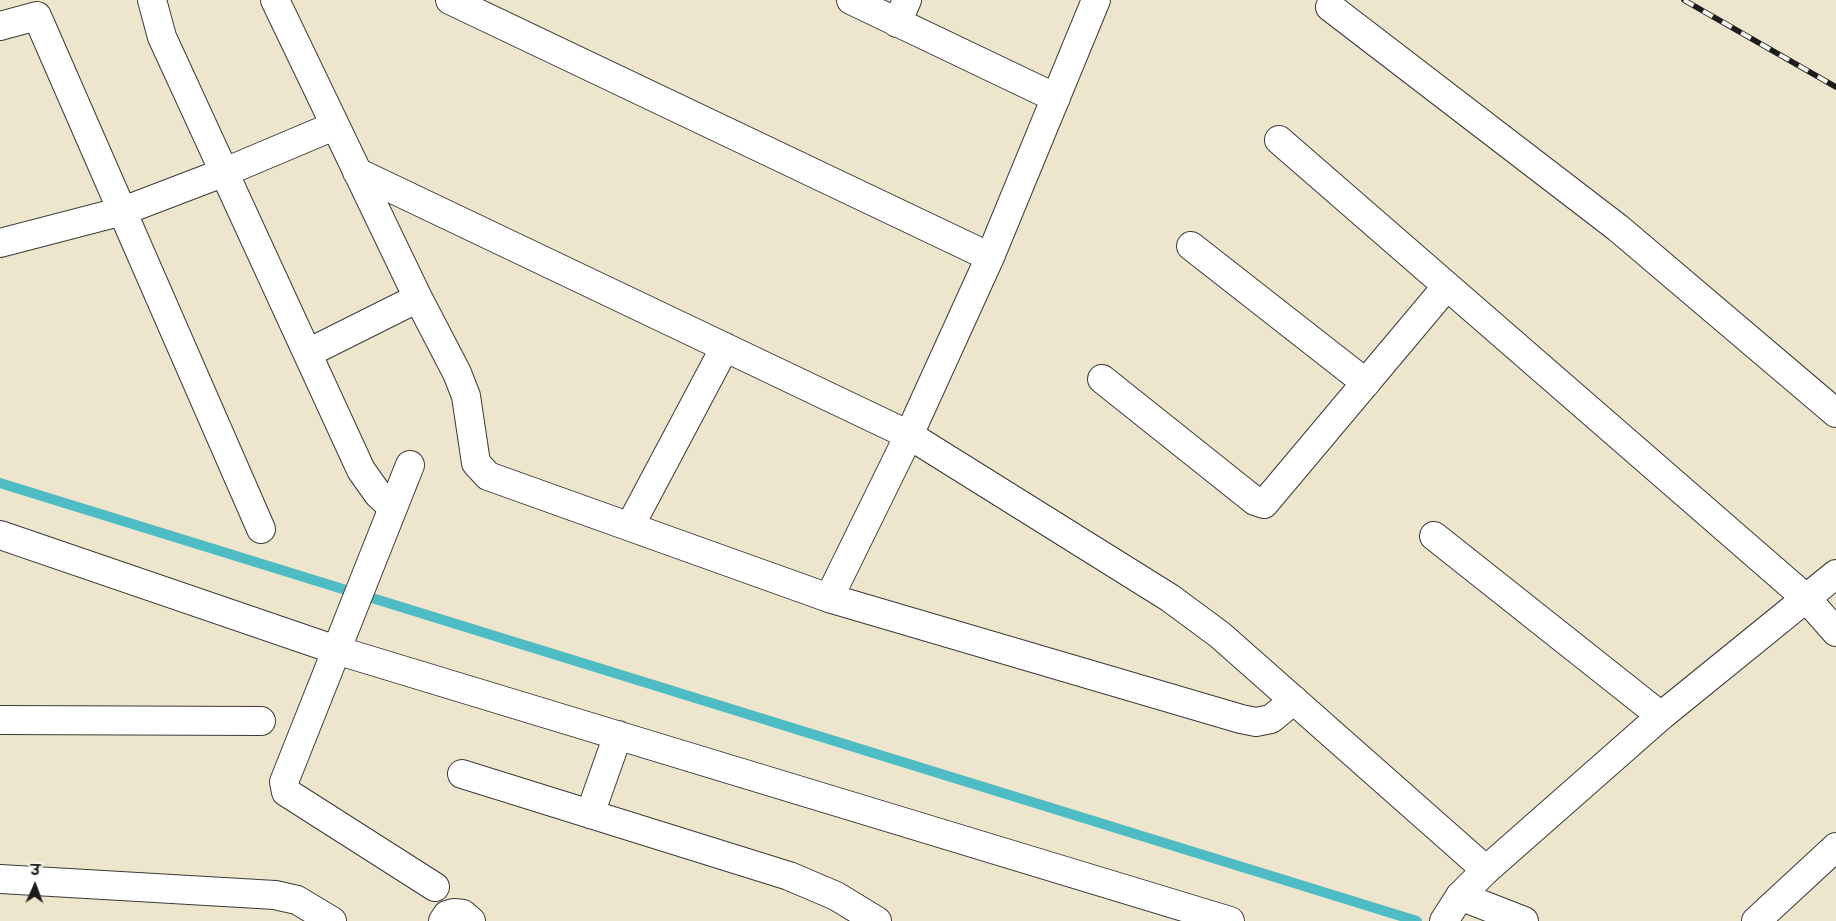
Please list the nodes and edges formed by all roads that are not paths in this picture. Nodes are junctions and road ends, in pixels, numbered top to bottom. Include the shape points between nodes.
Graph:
1 (152, 0) edge
2 (275, 0) edge
3 (450, 0) edge
4 (851, 0) edge
5 (1096, 0) edge
6 (1330, 7) dead end
7 (34, 8) edge
8 (902, 11) edge
9 (0, 26) edge
10 (1056, 98) junction
11 (334, 126) junction
12 (1279, 140) dead end
13 (225, 172) junction
14 (356, 172) junction
15 (123, 211) junction
16 (0, 243) edge
17 (1191, 246) dead end
18 (990, 257) junction
19 (1447, 286) junction
20 (418, 298) junction
21 (725, 347) junction
22 (308, 353) junction
23 (1102, 379) dead end
24 (1366, 383) junction
25 (1836, 413) edge
26 (909, 435) junction
27 (410, 465) dead end
28 (393, 508) junction
29 (630, 526) junction
30 (261, 529) dead end
31 (0, 535) edge
32 (1434, 536) dead end
33 (1836, 574) edge
34 (829, 598) junction
35 (1807, 599) junction
36 (1836, 632) edge
37 (338, 645) junction
38 (1294, 700) junction
39 (1661, 716) junction
40 (0, 720) edge
41 (261, 722) dead end
42 (618, 734) junction
43 (462, 774) dead end
44 (590, 814) junction
45 (1836, 847) edge
46 (1486, 870) junction
47 (0, 879) edge
48 (435, 887) dead end
49 (294, 910) edge
50 (1451, 910) edge
51 (332, 921) edge
52 (443, 921) edge
53 (471, 921) edge
54 (877, 921) edge
55 (1230, 921) edge
56 (1524, 921) edge
57 (1756, 921) edge

1 - 13 street via 162,37
2 - 11 street
3 - 18 street
4 - 8 street
5 - 10 street
6 - 25 street via 1618,228
7 - 9 street
7 - 15 street
8 - 10 street
10 - 18 street
11 - 13 street
11 - 14 street
12 - 19 street
13 - 15 street
13 - 22 street
14 - 20 street
14 - 21 street
15 - 16 street
15 - 30 street
17 - 24 street
18 - 26 street
19 - 24 street
19 - 35 street
20 - 22 street
20 - 29 street via 462,384 476,463 488,476
21 - 26 street
21 - 29 street
22 - 28 street via 361,470
23 - 24 street via 1260,504 1270,499
26 - 34 street
26 - 38 street via 1170,598 1220,635
27 - 28 street
28 - 37 street
29 - 34 street
31 - 37 street
32 - 39 street
33 - 35 street
34 - 38 street via 1241,719 1256,722 1271,719
35 - 36 street
35 - 39 street
37 - 42 street
37 - 48 street via 287,770 286,792
38 - 46 street
39 - 46 street
40 - 41 street
42 - 44 street
42 - 55 street
43 - 44 street
44 - 54 street via 789,876 836,896
45 - 57 street
46 - 50 street
47 - 49 street via 275,895
49 - 51 street
50 - 56 street
52 - 53 street via 454,913 463,914

